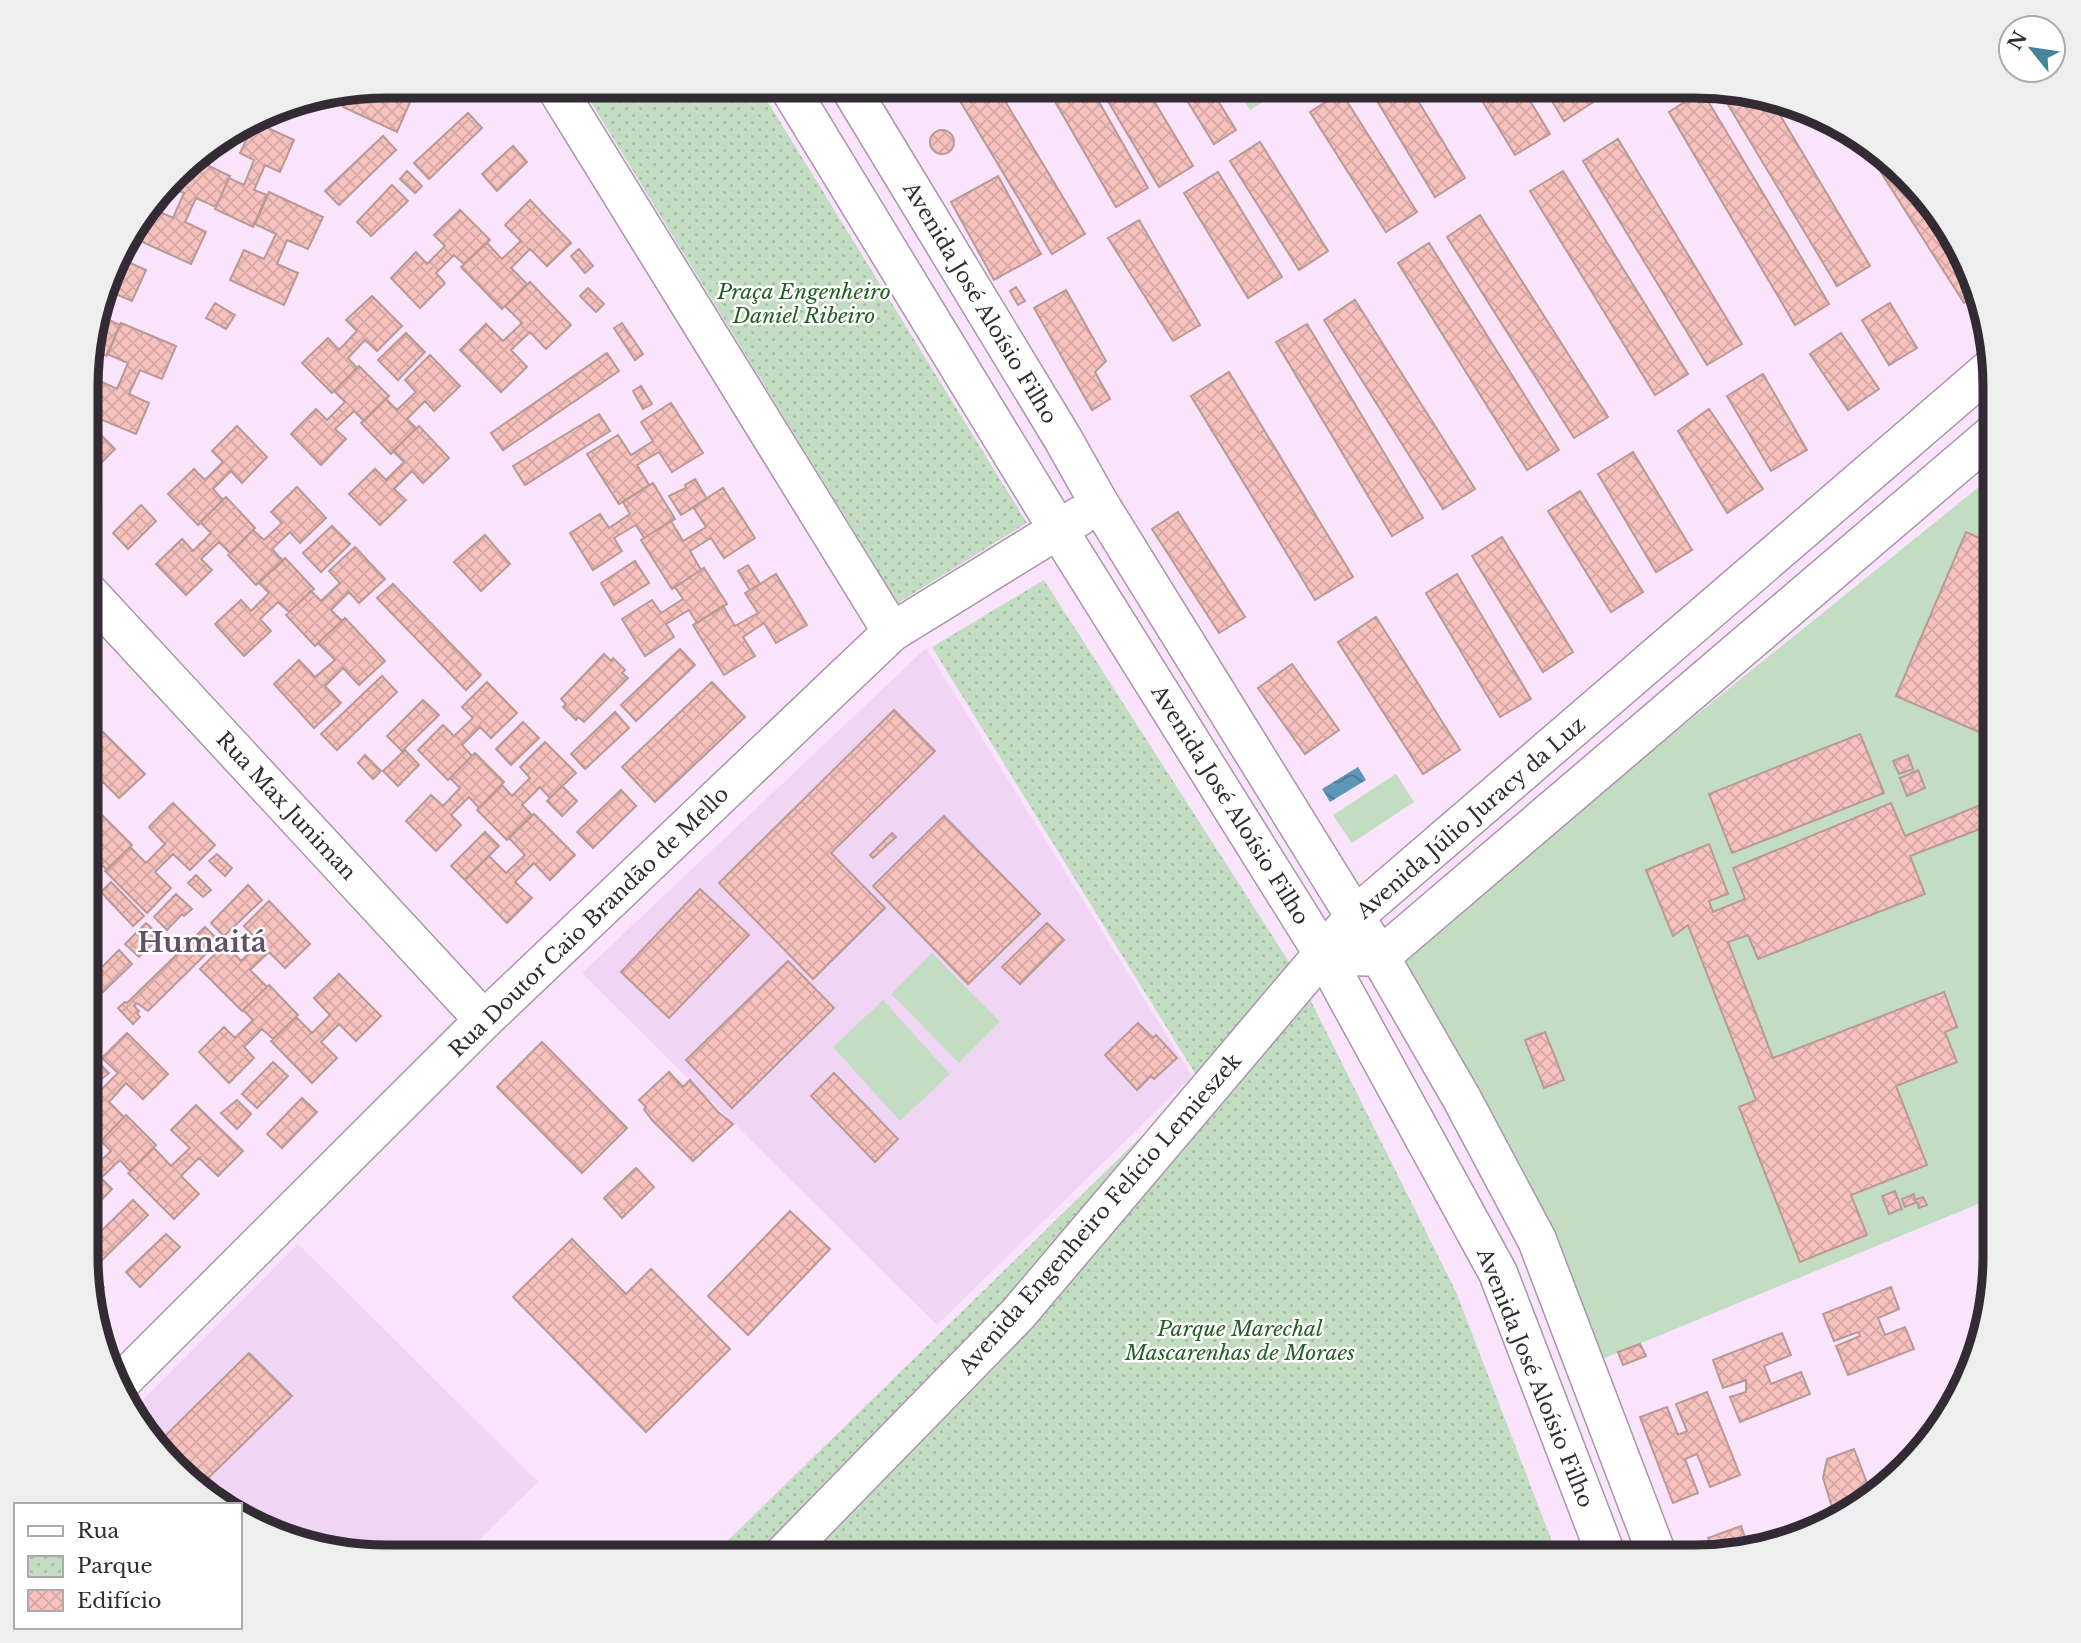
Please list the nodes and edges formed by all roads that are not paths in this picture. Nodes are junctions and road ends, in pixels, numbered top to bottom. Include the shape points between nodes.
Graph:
1 (562, 98) edge
2 (795, 98) edge
3 (856, 98) edge
4 (1982, 375) edge
5 (1983, 442) edge
6 (1099, 503) junction
7 (1059, 531) junction
8 (98, 603) edge
9 (892, 632) junction
10 (1355, 916) junction
11 (1324, 955) junction
12 (1380, 957) junction
13 (484, 1020) junction
14 (125, 1378) edge
15 (793, 1545) edge
16 (1601, 1545) edge
17 (1653, 1545) edge

1 - 9 street
2 - 7 street, Avenida José Aloísio Filho
3 - 6 street, Avenida José Aloísio Filho
4 - 10 street, Avenida Júlio Juracy da Luz
5 - 12 street
6 - 7 street, Rua Doutor Caio Brandão de Mello
6 - 10 street, Avenida José Aloísio Filho
7 - 9 street, Rua Doutor Caio Brandão de Mello
7 - 11 street, Avenida José Aloísio Filho
8 - 13 street, Rua Max Juniman
9 - 13 street, Rua Doutor Caio Brandão de Mello
10 - 11 street, Avenida Júlio Juracy da Luz
10 - 12 street, Avenida José Aloísio Filho
11 - 12 street
11 - 15 street, Avenida Engenheiro Felício Lemieszek via 1018,1314
11 - 16 street, Avenida José Aloísio Filho via 1498,1273
12 - 17 street, Avenida José Aloísio Filho via 1537,1240
13 - 14 street, Rua Doutor Caio Brandão de Mello

